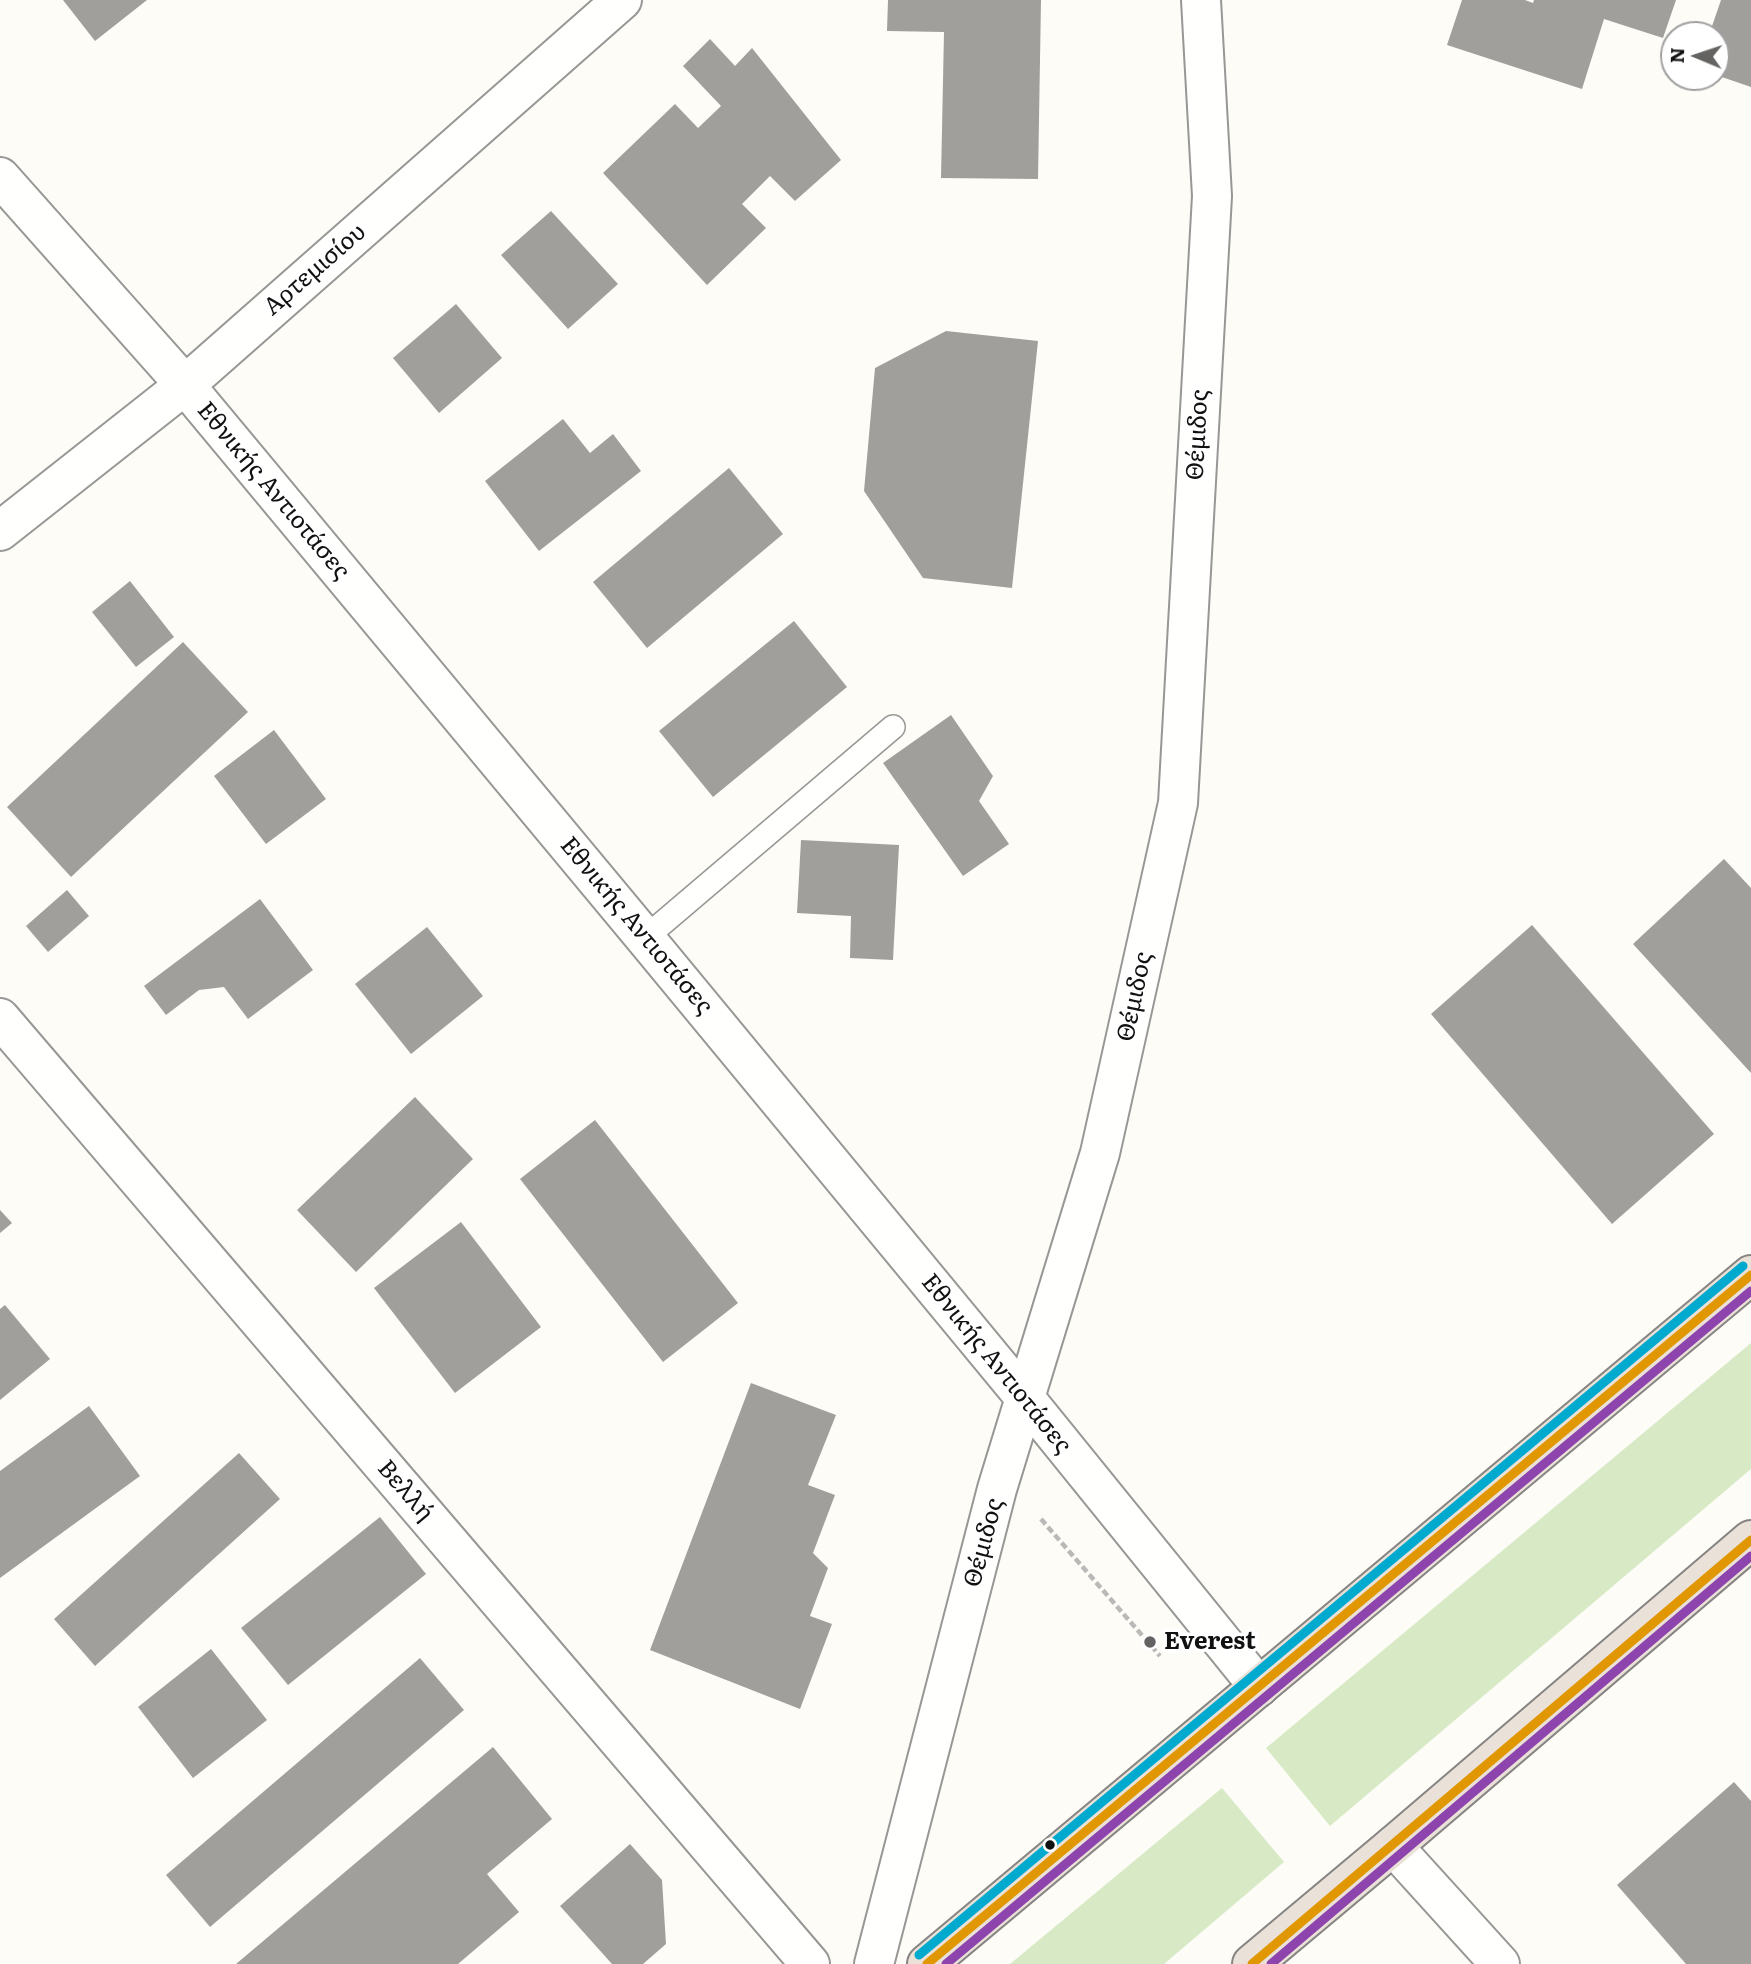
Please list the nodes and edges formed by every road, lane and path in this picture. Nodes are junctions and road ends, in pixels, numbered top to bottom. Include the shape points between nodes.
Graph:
1 (622, 0) edge
2 (1201, 0) edge
3 (0, 177) edge
4 (185, 385) junction
5 (0, 531) edge
6 (893, 727) dead end
7 (645, 937) junction
8 (0, 1018) edge
9 (1751, 1275) edge
10 (1025, 1398) junction
11 (997, 1489) junction
12 (1751, 1539) edge
13 (1160, 1656) dead end
14 (1259, 1687) junction
15 (1393, 1846) junction
16 (810, 1964) edge
17 (874, 1964) edge
18 (927, 1964) edge
19 (1252, 1964) edge
20 (1500, 1964) edge

1 - 4 street, Αρτεμισίου
2 - 10 street, Θέμιδος via 1212,196 1178,803 1101,1153
3 - 4 street, Εθνικής Αντιοτάσες
4 - 5 street, Αρτεμισίου
4 - 7 street, Εθνικής Αντιοτάσες
6 - 7 lane
7 - 10 street, Εθνικής Αντιοτάσες
8 - 16 street, Βελλή
9 - 14 highway
10 - 11 street, Θέμιδος
10 - 14 street, Εθνικής Αντιοτάσες
11 - 13 path via 1027,1502
11 - 17 street, Θέμιδος
12 - 15 highway
14 - 18 highway
15 - 19 highway
15 - 20 street

